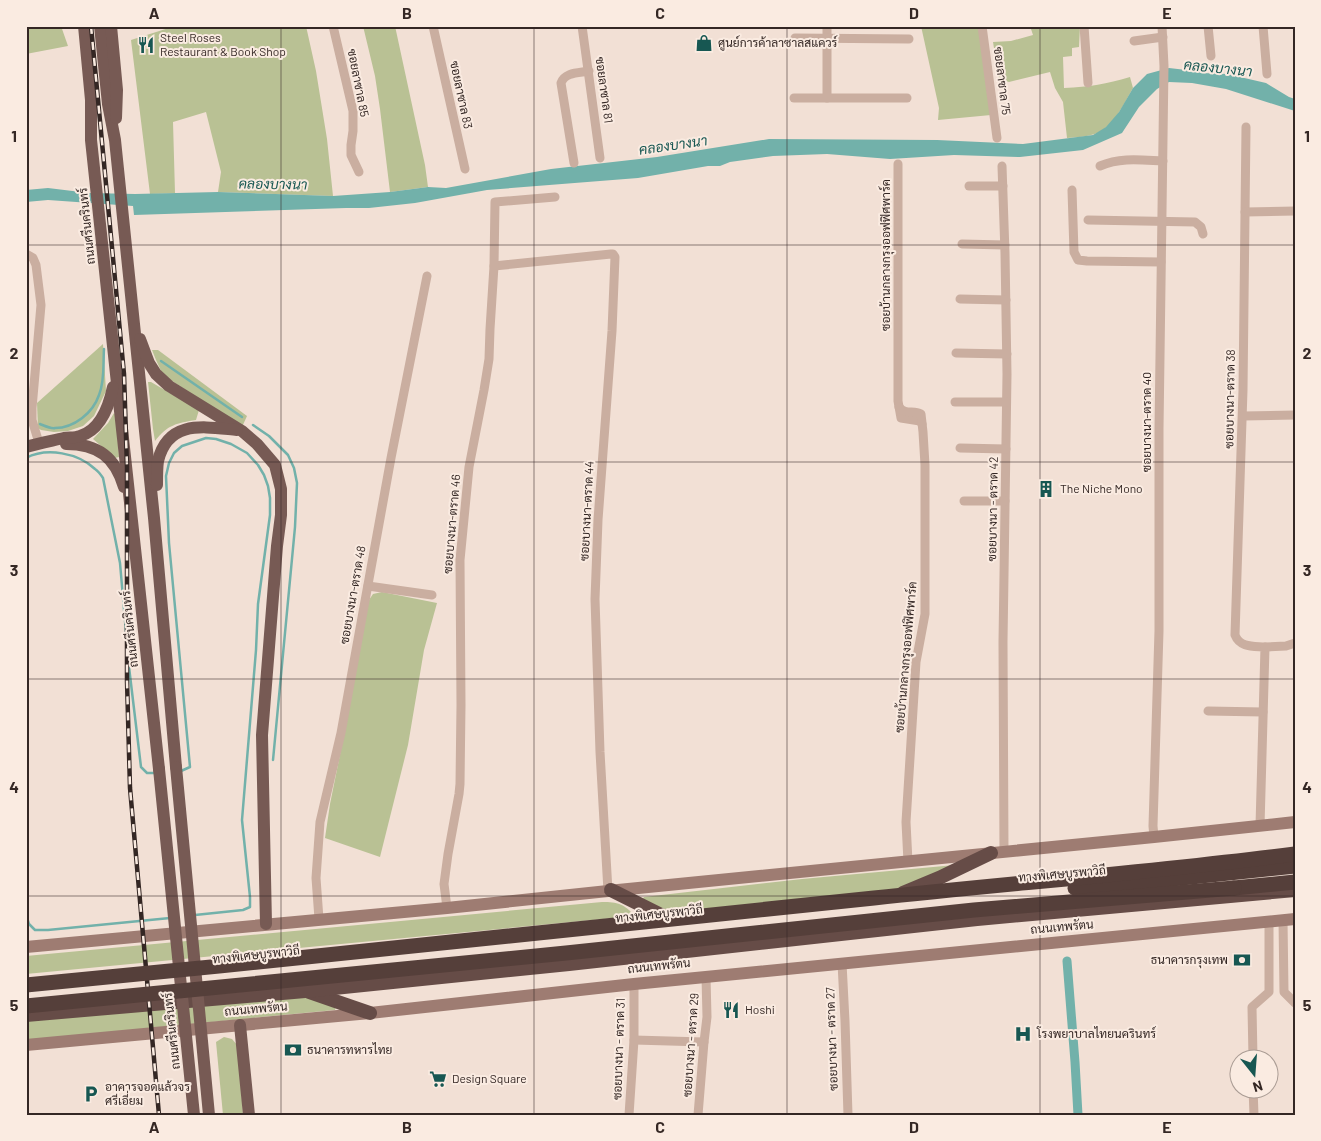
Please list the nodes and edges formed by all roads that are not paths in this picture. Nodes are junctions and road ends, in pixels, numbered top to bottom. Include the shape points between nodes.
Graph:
1 (75, 26) edge
2 (84, 26) edge
3 (100, 26) edge
4 (111, 26) edge
5 (333, 26) edge
6 (433, 26) edge
7 (582, 26) edge
8 (827, 26) edge
9 (982, 26) edge
10 (1084, 26) edge
11 (1162, 26) edge
12 (1208, 26) edge
13 (1263, 26) edge
14 (1163, 37) junction
15 (795, 38) dead end
16 (827, 38) junction
17 (909, 39) dead end
18 (1134, 42) dead end
19 (1211, 56) dead end
20 (589, 71) junction
21 (1267, 74) dead end
22 (1088, 83) dead end
23 (794, 98) dead end
24 (828, 98) junction
25 (907, 98) dead end
26 (1246, 127) dead end
27 (997, 138) dead end
28 (91, 140) junction
29 (115, 140) junction
30 (600, 158) dead end
31 (1163, 161) junction
32 (574, 163) dead end
33 (898, 164) dead end
34 (1002, 166) dead end
35 (1100, 166) dead end
36 (465, 169) dead end
37 (359, 172) dead end
38 (969, 186) dead end
39 (1003, 186) junction
40 (1072, 190) dead end
41 (555, 197) dead end
42 (1295, 211) edge
43 (1245, 212) junction
44 (1088, 220) dead end
45 (1162, 221) junction
46 (1203, 234) dead end
47 (962, 244) dead end
48 (1005, 245) junction
49 (26, 254) edge
50 (1161, 262) junction
51 (494, 266) junction
52 (427, 276) dead end
53 (960, 299) dead end
54 (1006, 300) junction
55 (134, 324) junction
56 (956, 353) dead end
57 (1006, 354) junction
58 (116, 374) junction
59 (955, 402) dead end
60 (1006, 402) junction
61 (1295, 415) edge
62 (1243, 416) junction
63 (240, 430) junction
64 (42, 443) junction
65 (26, 447) edge
66 (960, 448) dead end
67 (1006, 449) junction
68 (964, 501) dead end
69 (1005, 501) junction
70 (131, 510) junction
71 (154, 518) junction
72 (368, 586) junction
73 (432, 596) dead end
74 (1295, 642) edge
75 (1265, 647) junction
76 (1208, 711) dead end
77 (1263, 712) junction
78 (1295, 822) edge
79 (1260, 826) junction
80 (1154, 837) junction
81 (998, 852) junction
82 (1295, 855) edge
83 (908, 862) junction
84 (1295, 866) edge
85 (1295, 882) edge
86 (1234, 888) junction
87 (1295, 889) edge
88 (609, 890) junction
89 (895, 896) junction
90 (447, 908) junction
91 (666, 918) junction
92 (319, 919) junction
93 (1289, 919) edge
94 (1269, 921) junction
95 (266, 924) junction
96 (26, 947) edge
97 (842, 962) junction
98 (1269, 974) junction
99 (1284, 974) junction
100 (706, 976) junction
101 (26, 978) edge
102 (634, 984) junction
103 (26, 985) edge
104 (305, 990) junction
105 (26, 993) edge
106 (1295, 1003) edge
107 (26, 1006) edge
108 (370, 1013) junction
109 (26, 1015) edge
110 (240, 1025) junction
111 (634, 1040) junction
112 (704, 1042) junction
113 (26, 1045) edge
114 (1253, 1048) edge
115 (1253, 1098) edge
116 (194, 1115) edge
117 (209, 1115) edge
118 (249, 1115) edge
119 (629, 1115) edge
120 (698, 1115) edge
121 (848, 1115) edge
122 (1254, 1115) edge

1 - 28 main road, ถนนศรีนครินทร์ via 82,95
2 - 28 main road, ถนนศรีนครินทร์
3 - 29 main road
4 - 29 main road via 117,90
5 - 37 street, ซอยลาซาล 85 via 353,111 351,156
6 - 36 street, ซอยลาซาล 83
7 - 20 street, ซอยลาซาล 81
8 - 16 street
9 - 27 street, ซอยลาซาล 75
10 - 22 street
11 - 14 street, ซอยบางนา-ตราด 40
12 - 19 street
13 - 21 street
14 - 18 street
14 - 31 street, ซอยบางนา-ตราด 40
15 - 16 street
16 - 17 street
16 - 24 street
20 - 30 street, ซอยลาซาล 81
20 - 32 street via 566,76 562,83
23 - 24 street
24 - 25 street
26 - 43 street, ซอยบางนา-ตราด 38
28 - 58 main road, ถนนศรีนครินทร์
29 - 55 main road
31 - 35 street via 1122,160
31 - 45 street, ซอยบางนา-ตราด 40
33 - 83 street, ซอยบ้านกลางกรุงออฟฟิศพาร์ค via 899,407 901,418 922,424 925,465 925,614 916,662 906,822
34 - 39 street, ซอยบางนา - ตราด 42
38 - 39 street
39 - 48 street, ซอยบางนา - ตราด 42
40 - 50 street via 1074,252 1078,260
41 - 51 street, ซอยบางนา-ตราด 46 via 495,202
42 - 43 street
43 - 62 street, ซอยบางนา-ตราด 38
44 - 45 street
45 - 46 street via 1195,222
45 - 50 street, ซอยบางนา-ตราด 40
47 - 48 street
48 - 54 street, ซอยบางนา - ตราด 42
49 - 64 street via 36,265 41,305 32,420
50 - 80 street, ซอยบางนา-ตราด 40
51 - 88 street, ซอยบางนา-ตราด 44 via 611,254 615,257 595,599
51 - 90 street, ซอยบางนา-ตราด 46 via 489,359 469,467 460,560 460,784 444,884
52 - 72 street, ซอยบางนา-ตราด 48
53 - 54 street
54 - 57 street, ซอยบางนา - ตราด 42
55 - 63 main road via 156,374 169,386
55 - 71 main road
56 - 57 street
57 - 60 street, ซอยบางนา - ตราด 42
58 - 64 main road via 110,402 93,430 80,436
58 - 70 main road, ถนนศรีนครินทร์
59 - 60 street
60 - 67 street, ซอยบางนา - ตราด 42
61 - 62 street
62 - 75 street, ซอยบางนา-ตราด 38 via 1235,635 1242,645
63 - 71 main road via 199,426 181,430 167,440 158,460
63 - 95 main road via 274,465 281,489 282,515 262,734
64 - 65 main road
64 - 70 main road via 77,444 105,454 121,478
66 - 67 street
67 - 69 street, ซอยบางนา - ตราด 42
68 - 69 street
69 - 81 street, ซอยบางนา - ตราด 42
70 - 116 main road, ถนนศรีนครินทร์, bridge
71 - 117 main road, bridge
72 - 73 street
72 - 92 street, ซอยบางนา-ตราด 48 via 341,733 320,822 316,878
74 - 75 street, ซอยบางนา-ตราด 38
75 - 77 street
76 - 77 street
77 - 79 street
78 - 79 main road
79 - 80 main road
80 - 81 main road
81 - 83 main road
81 - 89 highway
82 - 89 highway
82 - 103 highway, bridge
83 - 88 main road
84 - 105 highway, ทางพิเศษบูรพาวิถี, bridge
85 - 86 highway
86 - 87 highway
86 - 107 highway, bridge via 974,910
87 - 104 highway, ถนนเทพรัตน
88 - 90 main road
88 - 91 highway
89 - 91 highway
90 - 92 main road
91 - 101 highway
92 - 95 main road
93 - 94 main road, ถนนเทพรัตน
93 - 99 street
94 - 97 main road, ถนนเทพรัตน
94 - 98 street
95 - 96 main road
97 - 100 main road, ถนนเทพรัตน
97 - 121 street, ซอยบางนา - ตราด 27
98 - 99 street
98 - 114 street via 1269,993 1252,1008
99 - 106 street via 1284,992
100 - 102 main road, ถนนเทพรัตน
100 - 112 street, ซอยบางนา - ตราด 29
102 - 108 main road, ถนนเทพรัตน
102 - 111 street, ซอยบางนา - ตราด 31
104 - 108 highway
104 - 109 highway, ถนนเทพรัตน
108 - 110 main road, ถนนเทพรัตน
110 - 113 main road, ถนนเทพรัตน
110 - 118 main road
111 - 112 street
111 - 119 street, ซอยบางนา - ตราด 31
112 - 120 street, ซอยบางนา - ตราด 29
115 - 122 street

